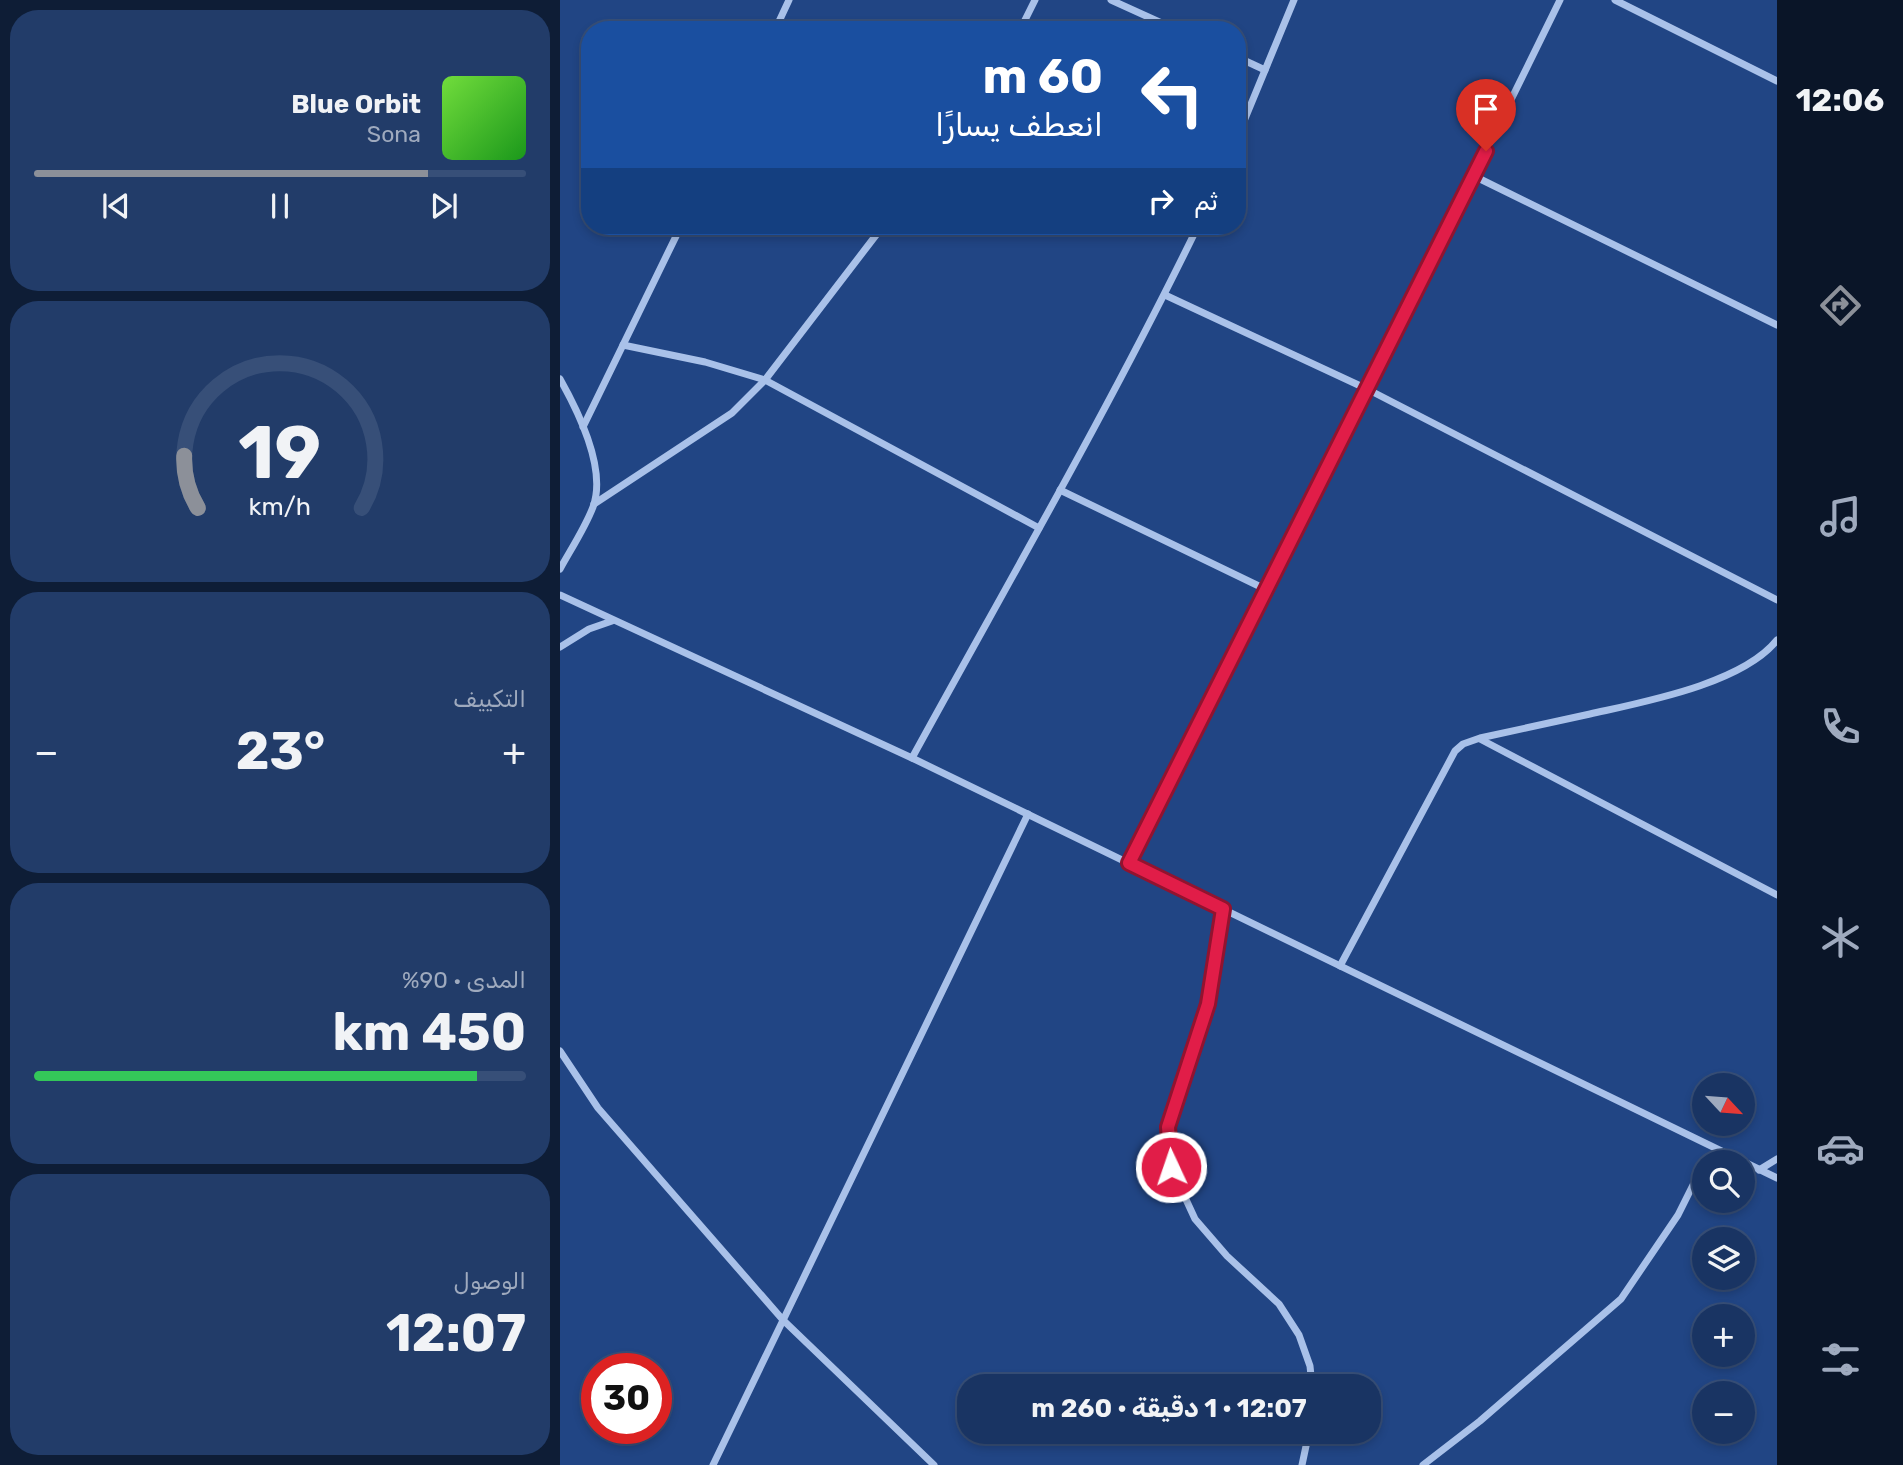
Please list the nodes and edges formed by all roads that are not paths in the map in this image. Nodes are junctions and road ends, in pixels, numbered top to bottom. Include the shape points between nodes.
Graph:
1 (789, 0) edge
2 (1035, 0) edge
3 (1111, 0) edge
4 (1294, 0) edge
5 (1560, 0) edge
6 (1615, 0) edge
7 (779, 21) edge
8 (1024, 21) edge
9 (1157, 21) edge
10 (1246, 61) edge
11 (1265, 70) junction
12 (1777, 81) edge
13 (1246, 116) edge
14 (1474, 176) junction
15 (677, 235) edge
16 (876, 235) edge
17 (1194, 235) edge
18 (1165, 295) junction
19 (1777, 325) edge
20 (623, 345) junction
21 (560, 379) edge
22 (765, 380) junction
23 (1367, 390) junction
24 (583, 427) junction
25 (1060, 490) junction
26 (594, 504) junction
27 (1039, 528) junction
28 (560, 569) edge
29 (1265, 589) junction
30 (560, 595) edge
31 (1777, 600) edge
32 (612, 621) junction
33 (1777, 640) edge
34 (560, 647) edge
35 (1480, 738) junction
36 (912, 758) junction
37 (1028, 814) junction
38 (1129, 863) junction
39 (1777, 895) edge
40 (1223, 909) junction
41 (1339, 965) junction
42 (560, 1051) edge
43 (1713, 1147) junction
44 (1711, 1150) edge
45 (1777, 1159) edge
46 (1759, 1170) junction
47 (1777, 1178) edge
48 (1692, 1188) edge
49 (783, 1320) junction
50 (1310, 1374) edge
51 (1306, 1444) edge
52 (713, 1465) edge
53 (934, 1465) edge
54 (1302, 1465) edge
55 (1423, 1465) edge

1 - 7 street
2 - 8 street
3 - 9 street
4 - 11 street
5 - 14 street
6 - 12 street
10 - 11 street
11 - 13 street
14 - 19 street
14 - 23 street
15 - 20 street
16 - 22 street
17 - 18 street
18 - 23 street
18 - 25 street
20 - 22 street
20 - 24 street
21 - 24 street
22 - 26 street via 732,413
22 - 27 street
23 - 29 street
23 - 31 street
24 - 26 street via 597,482
25 - 27 street
25 - 29 street
26 - 28 street
27 - 36 street
29 - 38 street
30 - 32 street
32 - 34 street
32 - 36 street
33 - 35 street via 1768,652 1728,674 1674,696
35 - 39 street
35 - 41 street via 1455,751
36 - 37 street
37 - 38 street
37 - 49 street
38 - 40 street
40 - 41 street
40 - 50 street via 1208,1004 1168,1127 1171,1167 1195,1219 1279,1304 1299,1335
41 - 43 street
42 - 49 street via 598,1108
43 - 44 street
43 - 46 street
45 - 46 street
46 - 47 street
48 - 55 street via 1621,1298
49 - 52 street
49 - 53 street
51 - 54 street

